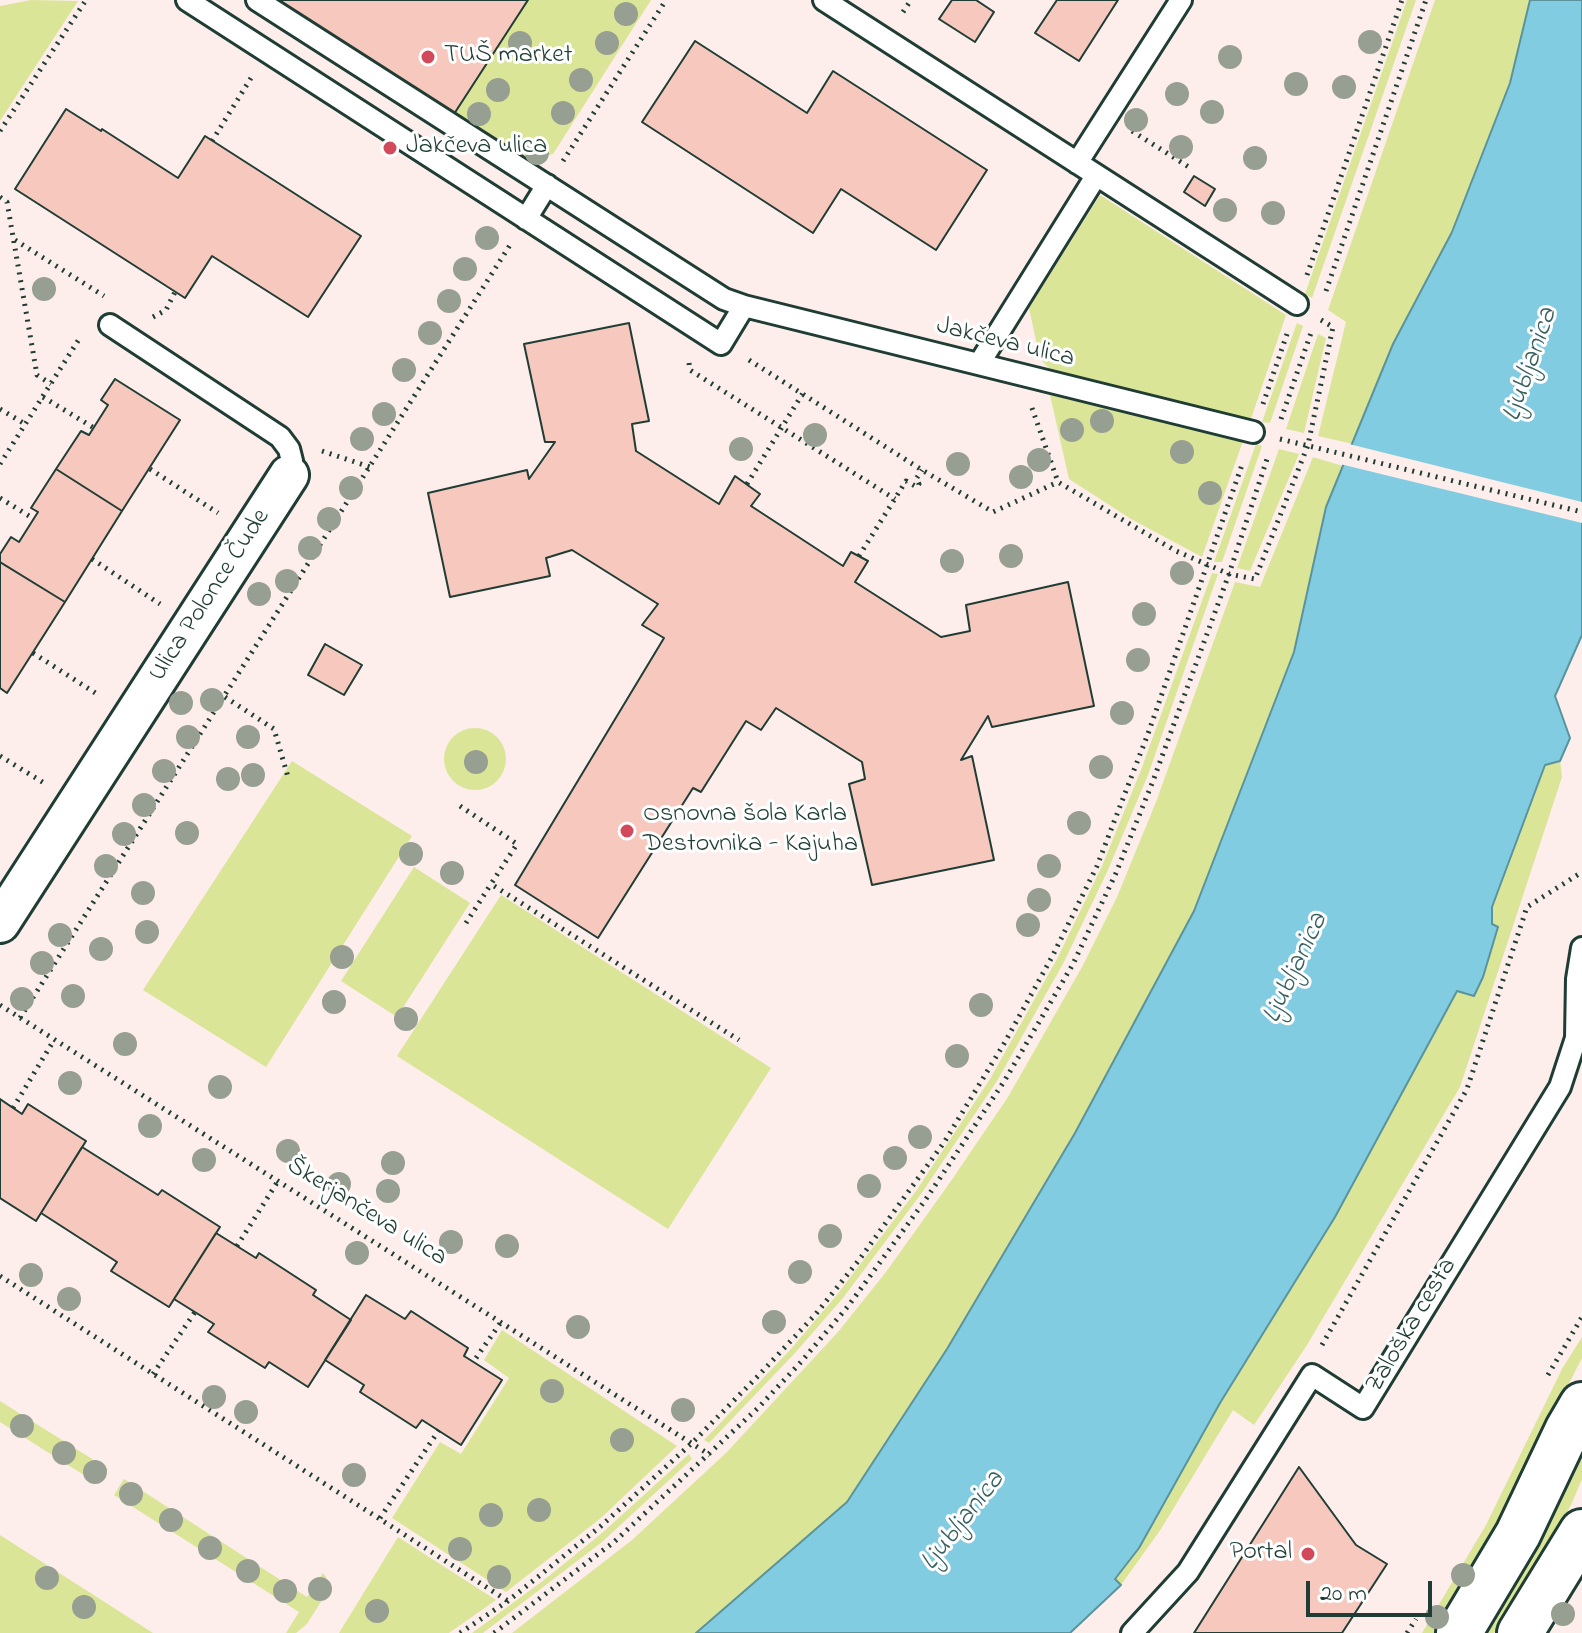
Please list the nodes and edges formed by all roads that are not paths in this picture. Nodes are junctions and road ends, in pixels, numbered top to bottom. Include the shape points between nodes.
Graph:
1 (187, 0) edge
2 (257, 0) edge
3 (824, 0) edge
4 (1181, 0) edge
5 (1077, 163) junction
6 (1096, 176) junction
7 (547, 185) junction
8 (526, 219) junction
9 (1297, 304) road end
10 (744, 306) junction
11 (110, 325) dead end
12 (979, 364) junction
13 (1253, 432) dead end
14 (289, 475) joint
15 (0, 923) edge
16 (1582, 948) edge
17 (1582, 1405) edge
18 (1582, 1532) edge
19 (1132, 1633) edge
20 (1459, 1633) edge
21 (1520, 1633) edge

1 - 8 lane
2 - 7 lane, Jakčeva ulica
3 - 5 lane
4 - 5 lane
5 - 6 lane
6 - 9 lane
6 - 12 lane
7 - 8 lane
7 - 10 lane, Jakčeva ulica via 724,299
8 - 10 lane via 721,344
10 - 12 lane, Jakčeva ulica
11 - 14 lane, Ulica Polonce Čude via 280,437 292,461
12 - 13 lane, Jakčeva ulica
14 - 15 street, Ulica Polonce Čude
16 - 19 lane, Zaloška cesta via 1576,1038 1560,1087 1363,1408 1312,1375 1188,1572
17 - 20 main road via 1518,1534
18 - 21 main road

